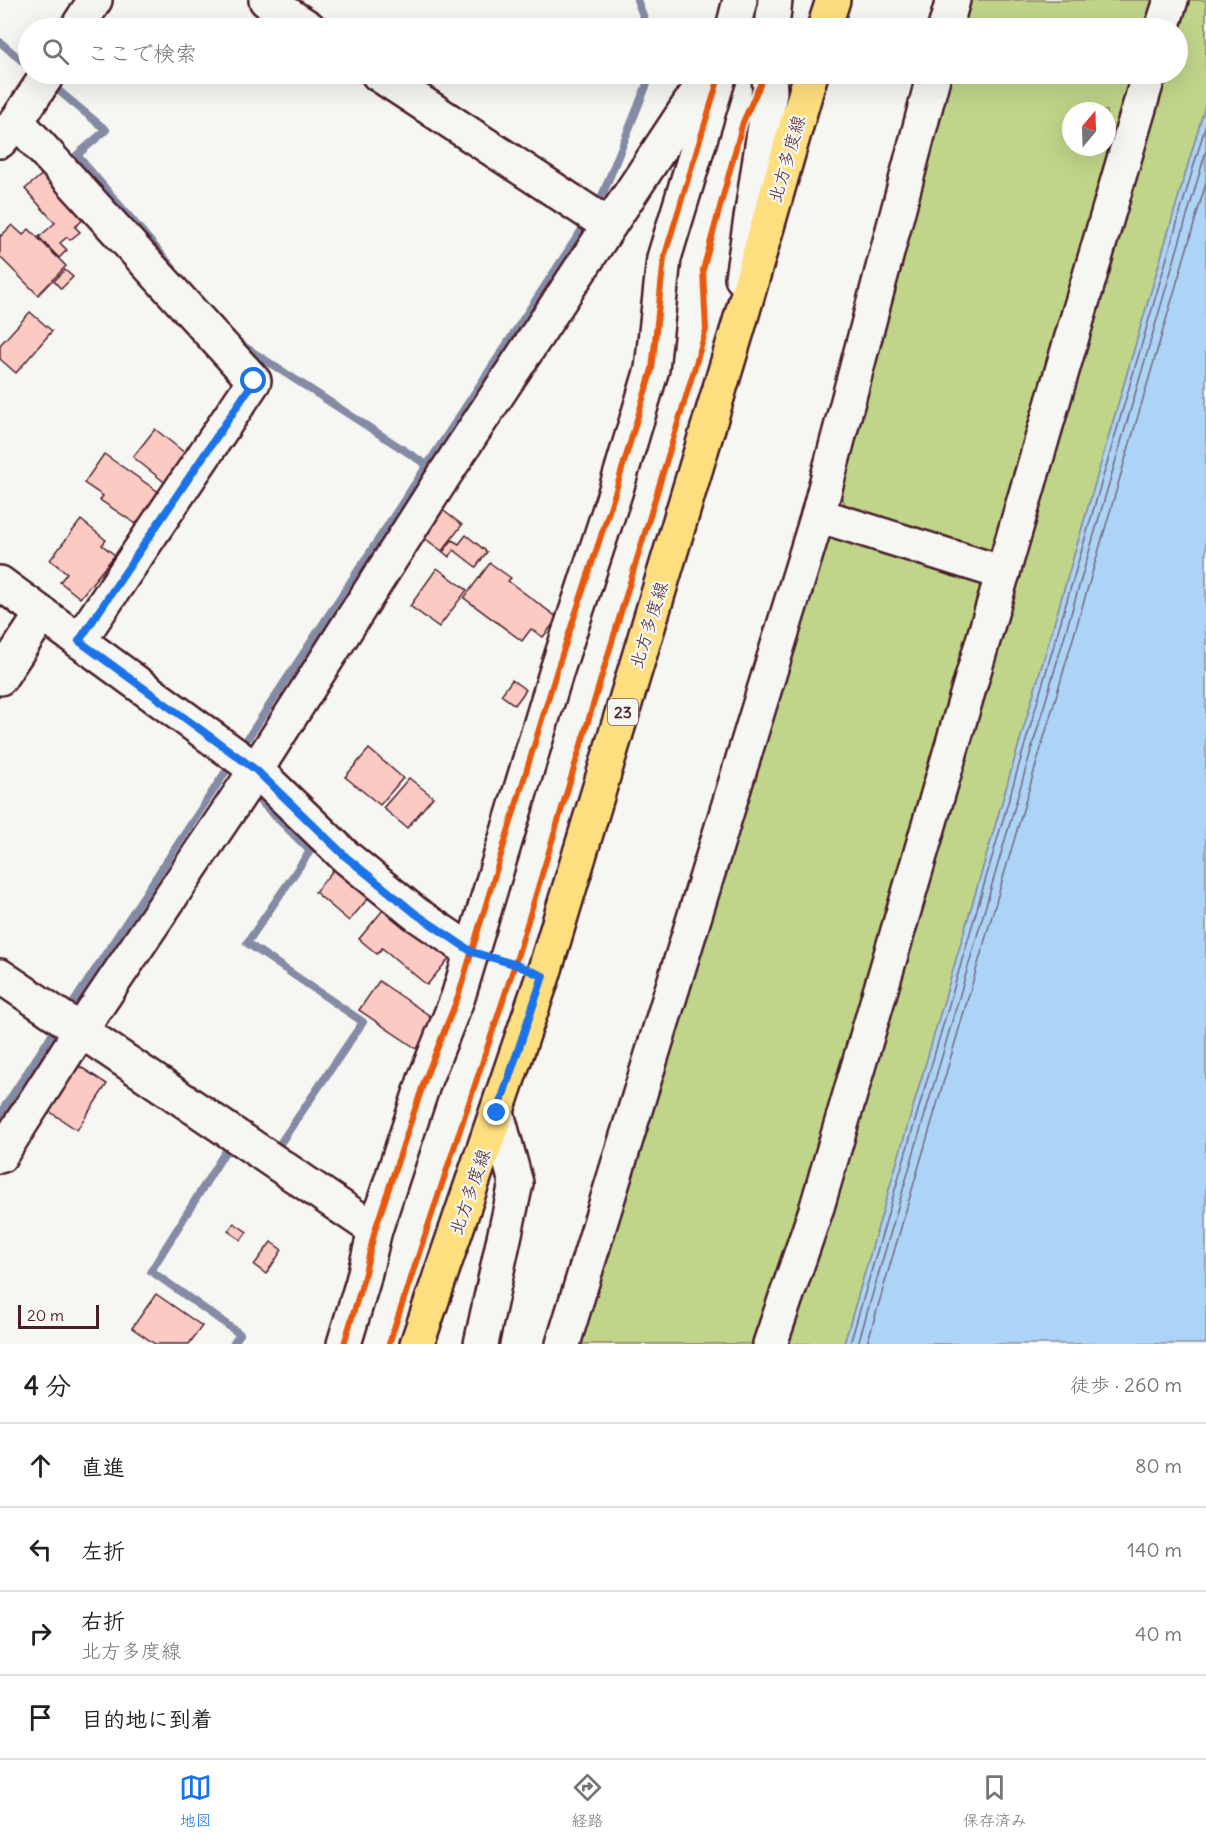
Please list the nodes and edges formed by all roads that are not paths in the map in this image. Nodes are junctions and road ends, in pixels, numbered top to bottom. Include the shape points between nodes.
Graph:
1 (95, 0) edge
2 (266, 0) edge
3 (740, 0) edge
4 (776, 0) edge
5 (832, 0) edge
6 (953, 0) edge
7 (1171, 0) edge
8 (83, 18) edge
9 (294, 18) edge
10 (736, 18) edge
11 (773, 18) edge
12 (827, 18) edge
13 (948, 18) edge
14 (1165, 18) edge
15 (41, 84) edge
16 (393, 84) edge
17 (703, 84) edge
18 (717, 84) edge
19 (770, 84) edge
20 (808, 84) edge
21 (931, 84) edge
22 (1146, 84) edge
23 (9, 131) edge
24 (608, 225) junction
25 (722, 329) junction
26 (818, 515) junction
27 (1003, 573) junction
28 (0, 583) edge
29 (42, 614) junction
30 (79, 641) junction
31 (0, 678) edge
32 (256, 770) junction
33 (472, 952) junction
34 (0, 976) edge
35 (81, 1030) junction
36 (497, 1113) junction
37 (0, 1156) edge
38 (375, 1230) junction
39 (344, 1344) edge
40 (417, 1344) edge
41 (481, 1344) edge
42 (563, 1344) edge
43 (770, 1344) edge

1 - 8 street
2 - 9 street
3 - 10 street
4 - 11 street
5 - 12 main road
6 - 13 street
7 - 14 street
15 - 23 street
16 - 24 street
17 - 24 street
18 - 33 street via 664,258 652,369
19 - 25 street via 743,263
20 - 25 main road, 北方多度線 / 23
21 - 26 street
22 - 27 street
23 - 30 street via 254,381
24 - 32 street
25 - 36 main road, 北方多度線 / 23 via 529,970
26 - 27 street
26 - 42 street
27 - 43 street via 820,1195
28 - 29 street
29 - 30 street
29 - 31 street
30 - 32 street
32 - 33 street via 346,857 416,914
32 - 35 street
33 - 38 street
34 - 35 street
35 - 37 street
35 - 38 street
36 - 40 main road, 北方多度線 / 23
36 - 41 street via 516,1183
38 - 39 street

